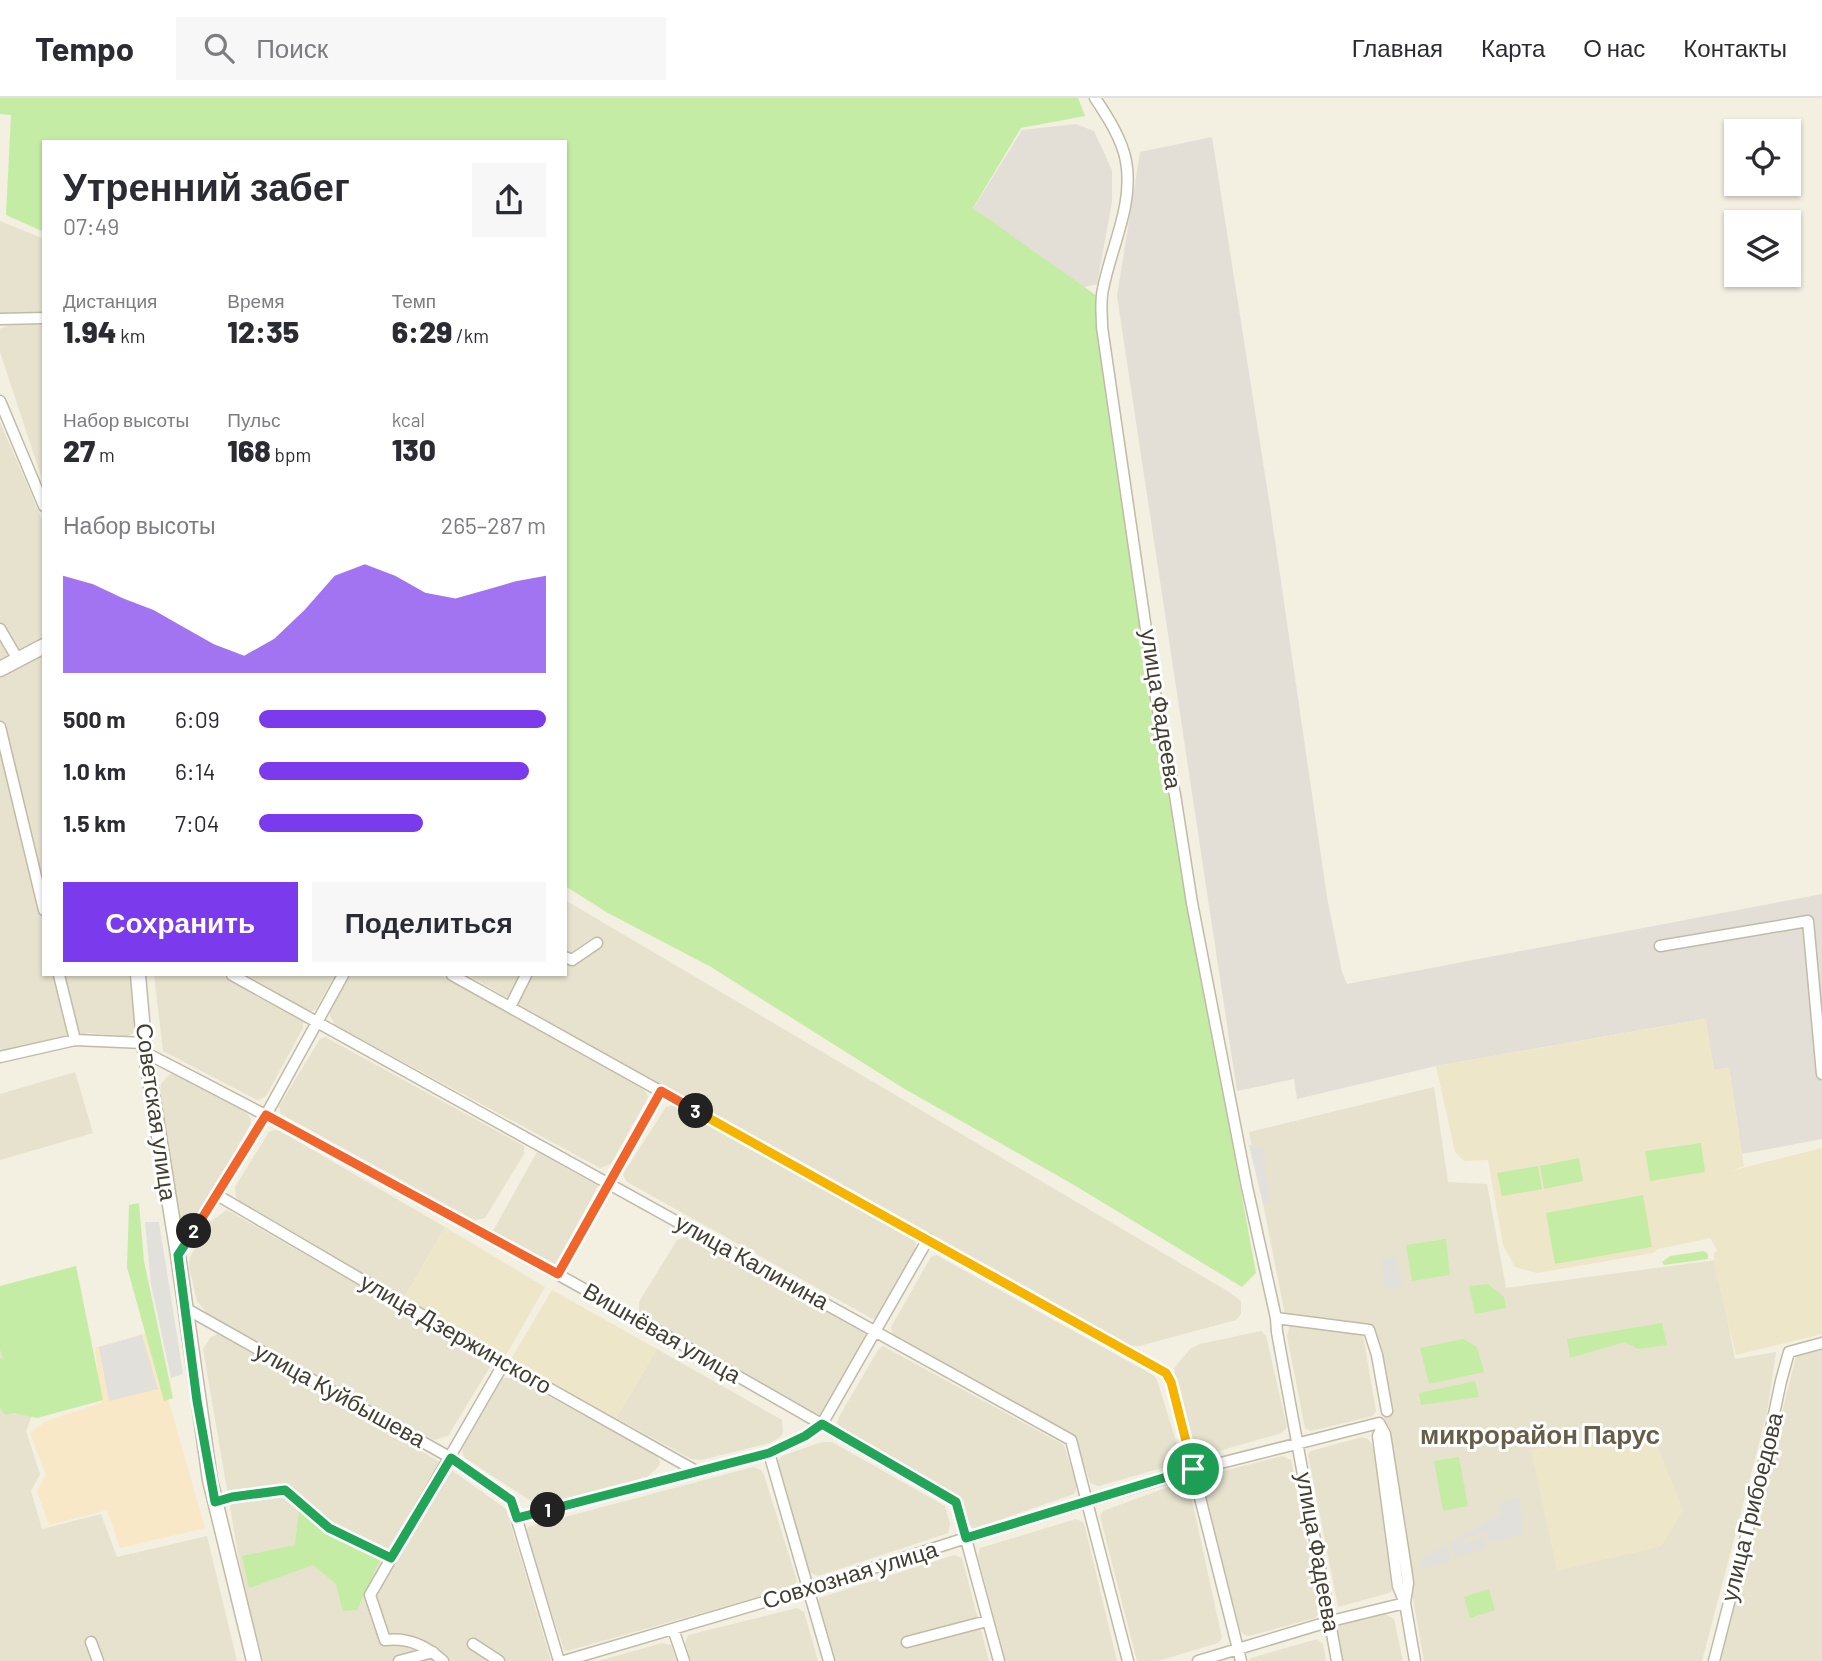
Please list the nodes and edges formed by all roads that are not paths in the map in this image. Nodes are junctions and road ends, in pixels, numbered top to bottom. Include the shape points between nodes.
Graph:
1 (1097, 101) edge
2 (42, 318) edge
3 (0, 319) edge
4 (0, 401) edge
5 (12, 426) junction
6 (0, 429) edge
7 (42, 501) edge
8 (0, 629) edge
9 (42, 647) edge
10 (17, 658) junction
11 (0, 669) edge
12 (0, 727) edge
13 (42, 902) edge
14 (597, 943) dead end
15 (1660, 946) dead end
16 (567, 958) edge
17 (59, 976) edge
18 (138, 976) edge
19 (234, 976) edge
20 (341, 976) edge
21 (454, 976) edge
22 (526, 976) edge
23 (510, 1007) junction
24 (315, 1022) junction
25 (75, 1040) junction
26 (145, 1048) junction
27 (0, 1057) edge
28 (1822, 1074) edge
29 (661, 1091) junction
30 (266, 1115) junction
31 (609, 1182) junction
32 (217, 1195) junction
33 (928, 1239) junction
34 (178, 1255) junction
35 (558, 1274) junction
36 (185, 1308) junction
37 (1276, 1318) junction
38 (877, 1331) junction
39 (1822, 1343) edge
40 (504, 1363) junction
41 (1387, 1411) dead end
42 (822, 1424) junction
43 (1298, 1443) junction
44 (769, 1453) junction
45 (451, 1458) junction
46 (1193, 1469) junction
47 (696, 1471) junction
48 (1086, 1501) junction
49 (215, 1502) junction
50 (517, 1518) junction
51 (966, 1538) junction
52 (391, 1558) junction
53 (808, 1589) junction
54 (1405, 1603) junction
55 (987, 1620) junction
56 (1331, 1621) junction
57 (673, 1629) junction
58 (91, 1642) dead end
59 (907, 1642) dead end
60 (473, 1644) dead end
61 (1238, 1648) junction
62 (433, 1652) junction
63 (98, 1661) edge
64 (254, 1661) edge
65 (399, 1661) edge
66 (443, 1661) edge
67 (499, 1661) edge
68 (561, 1661) edge
69 (684, 1661) edge
70 (829, 1661) edge
71 (999, 1661) edge
72 (1128, 1661) edge
73 (1198, 1661) edge
74 (1241, 1661) edge
75 (1337, 1661) edge
76 (1415, 1661) edge
77 (1714, 1661) edge

1 - 37 street, улица Фадеева via 1126,159 1128,185 1103,289 1102,327 1157,705 1239,1146
2 - 3 street
4 - 5 street
5 - 6 street
5 - 7 street
8 - 10 street
9 - 10 street
10 - 11 street
12 - 13 street
14 - 16 street via 572,960
15 - 28 street via 1808,921
17 - 25 street
18 - 26 street, Советская улица
19 - 24 street, улица Калинина
20 - 24 street
21 - 23 street
22 - 23 street
23 - 29 street
24 - 30 street
24 - 31 street, улица Калинина
25 - 26 street
25 - 27 street
26 - 30 street, Вишнёвая улица
26 - 34 street, Советская улица
29 - 31 street
29 - 33 street
30 - 32 street
30 - 35 street, Вишнёвая улица
31 - 35 street
31 - 38 street, улица Калинина
32 - 34 street
32 - 40 street, улица Дзержинского
33 - 38 street
33 - 46 street via 1166,1373
34 - 36 street, Советская улица
35 - 42 street, Вишнёвая улица
36 - 45 street, улица Куйбышева
36 - 49 street, Советская улица
37 - 41 street via 1369,1330
37 - 43 street, улица Фадеева
38 - 42 street
38 - 48 street, улица Калинина via 1071,1440
39 - 77 street, улица Грибоедова via 1789,1352
40 - 45 street
40 - 47 street, улица Дзержинского
42 - 44 street
42 - 51 street, Вишнёвая улица via 956,1502
43 - 46 street, Совхозная улица
43 - 54 street, Совхозная улица via 1380,1426 1394,1559
43 - 56 street, улица Фадеева
44 - 47 street
44 - 53 street
45 - 50 street, улица Куйбышева via 511,1500
45 - 52 street
46 - 48 street, Совхозная улица
46 - 61 street
47 - 50 street
48 - 51 street, Совхозная улица
48 - 72 street, улица Калинина
49 - 52 street via 285,1490 329,1528
49 - 64 street, Советская улица
50 - 68 street, улица Куйбышева
51 - 53 street, Совхозная улица
51 - 55 street, Вишнёвая улица
52 - 62 street via 370,1595 384,1640 409,1640
53 - 57 street, Совхозная улица
53 - 70 street
54 - 56 street
54 - 76 street
55 - 59 street
55 - 71 street, Вишнёвая улица
56 - 61 street
56 - 75 street, улица Фадеева
57 - 68 street, Совхозная улица
57 - 69 street
58 - 63 street
60 - 67 street
61 - 73 street
61 - 74 street
62 - 65 street
62 - 66 street

